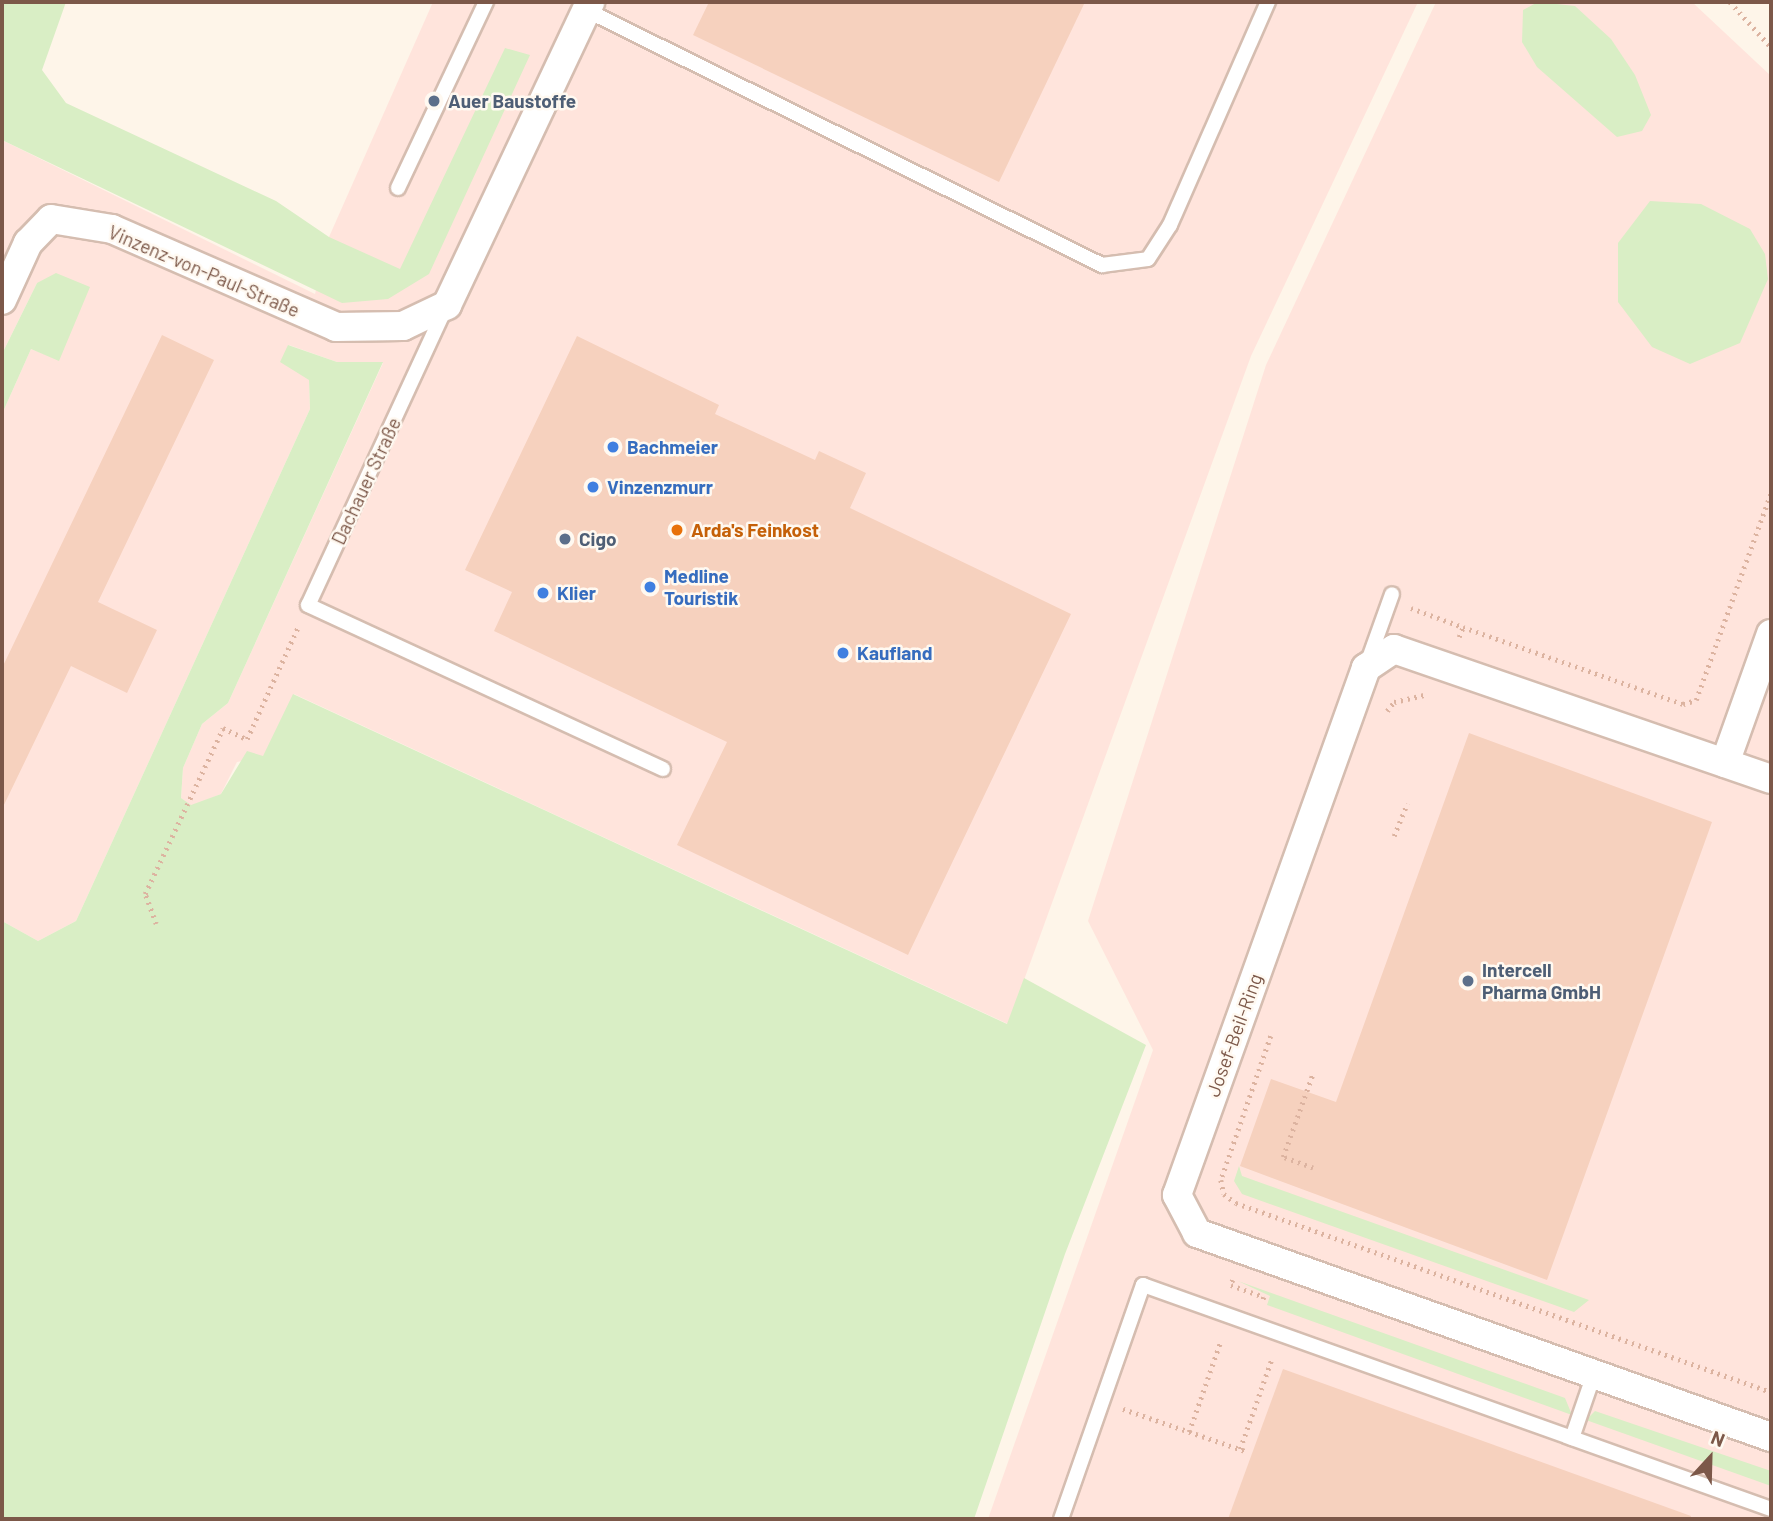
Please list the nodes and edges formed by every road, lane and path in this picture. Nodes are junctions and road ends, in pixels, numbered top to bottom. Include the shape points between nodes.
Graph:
1 (486, 2) edge
2 (1268, 2) edge
3 (1730, 2) edge
4 (588, 6) edge
5 (1771, 47) edge
6 (398, 188) dead end
7 (2, 300) edge
8 (447, 305) junction
9 (1771, 493) edge
10 (1391, 597) joint
11 (308, 605) junction
12 (1463, 627) junction
13 (1771, 634) edge
14 (1457, 642) dead end
15 (1366, 668) junction
16 (1434, 697) dead end
17 (1384, 715) dead end
18 (1725, 763) junction
19 (663, 769) dead end
20 (1771, 779) edge
21 (1407, 804) dead end
22 (1394, 836) dead end
23 (156, 924) dead end
24 (1273, 1030) dead end
25 (1313, 1073) dead end
26 (1313, 1168) dead end
27 (1229, 1315) junction
28 (1281, 1334) junction
29 (1594, 1374) junction
30 (1771, 1392) edge
31 (1102, 1401) junction
32 (1189, 1432) junction
33 (1771, 1437) edge
34 (1572, 1438) junction
35 (1771, 1510) edge
36 (1061, 1519) edge

1 - 6 lane
2 - 4 lane via 1149,259 1102,265
3 - 5 path
4 - 8 street, Dachauer Straße
7 - 8 street, Vinzenz-von-Paul-Straße via 28,243 51,219 112,229 336,327 403,326
8 - 11 lane, Dachauer Straße
9 - 12 path via 1696,700 1683,704
10 - 12 path
10 - 15 lane
11 - 19 lane
11 - 23 path via 247,738 223,728 145,894
12 - 14 path
13 - 18 street
15 - 18 street via 1394,649
15 - 29 street, Josef-Beil-Ring via 1177,1195 1197,1233
16 - 17 path via 1408,696
18 - 20 street
21 - 22 path
24 - 30 path via 1221,1180 1224,1194 1236,1203
25 - 26 path via 1283,1157
27 - 28 lane
27 - 31 lane via 1143,1285
27 - 32 path
28 - 32 path via 1242,1450
28 - 34 lane
29 - 33 street, Josef-Beil-Ring
29 - 34 lane
31 - 32 path
31 - 36 lane
34 - 35 lane

